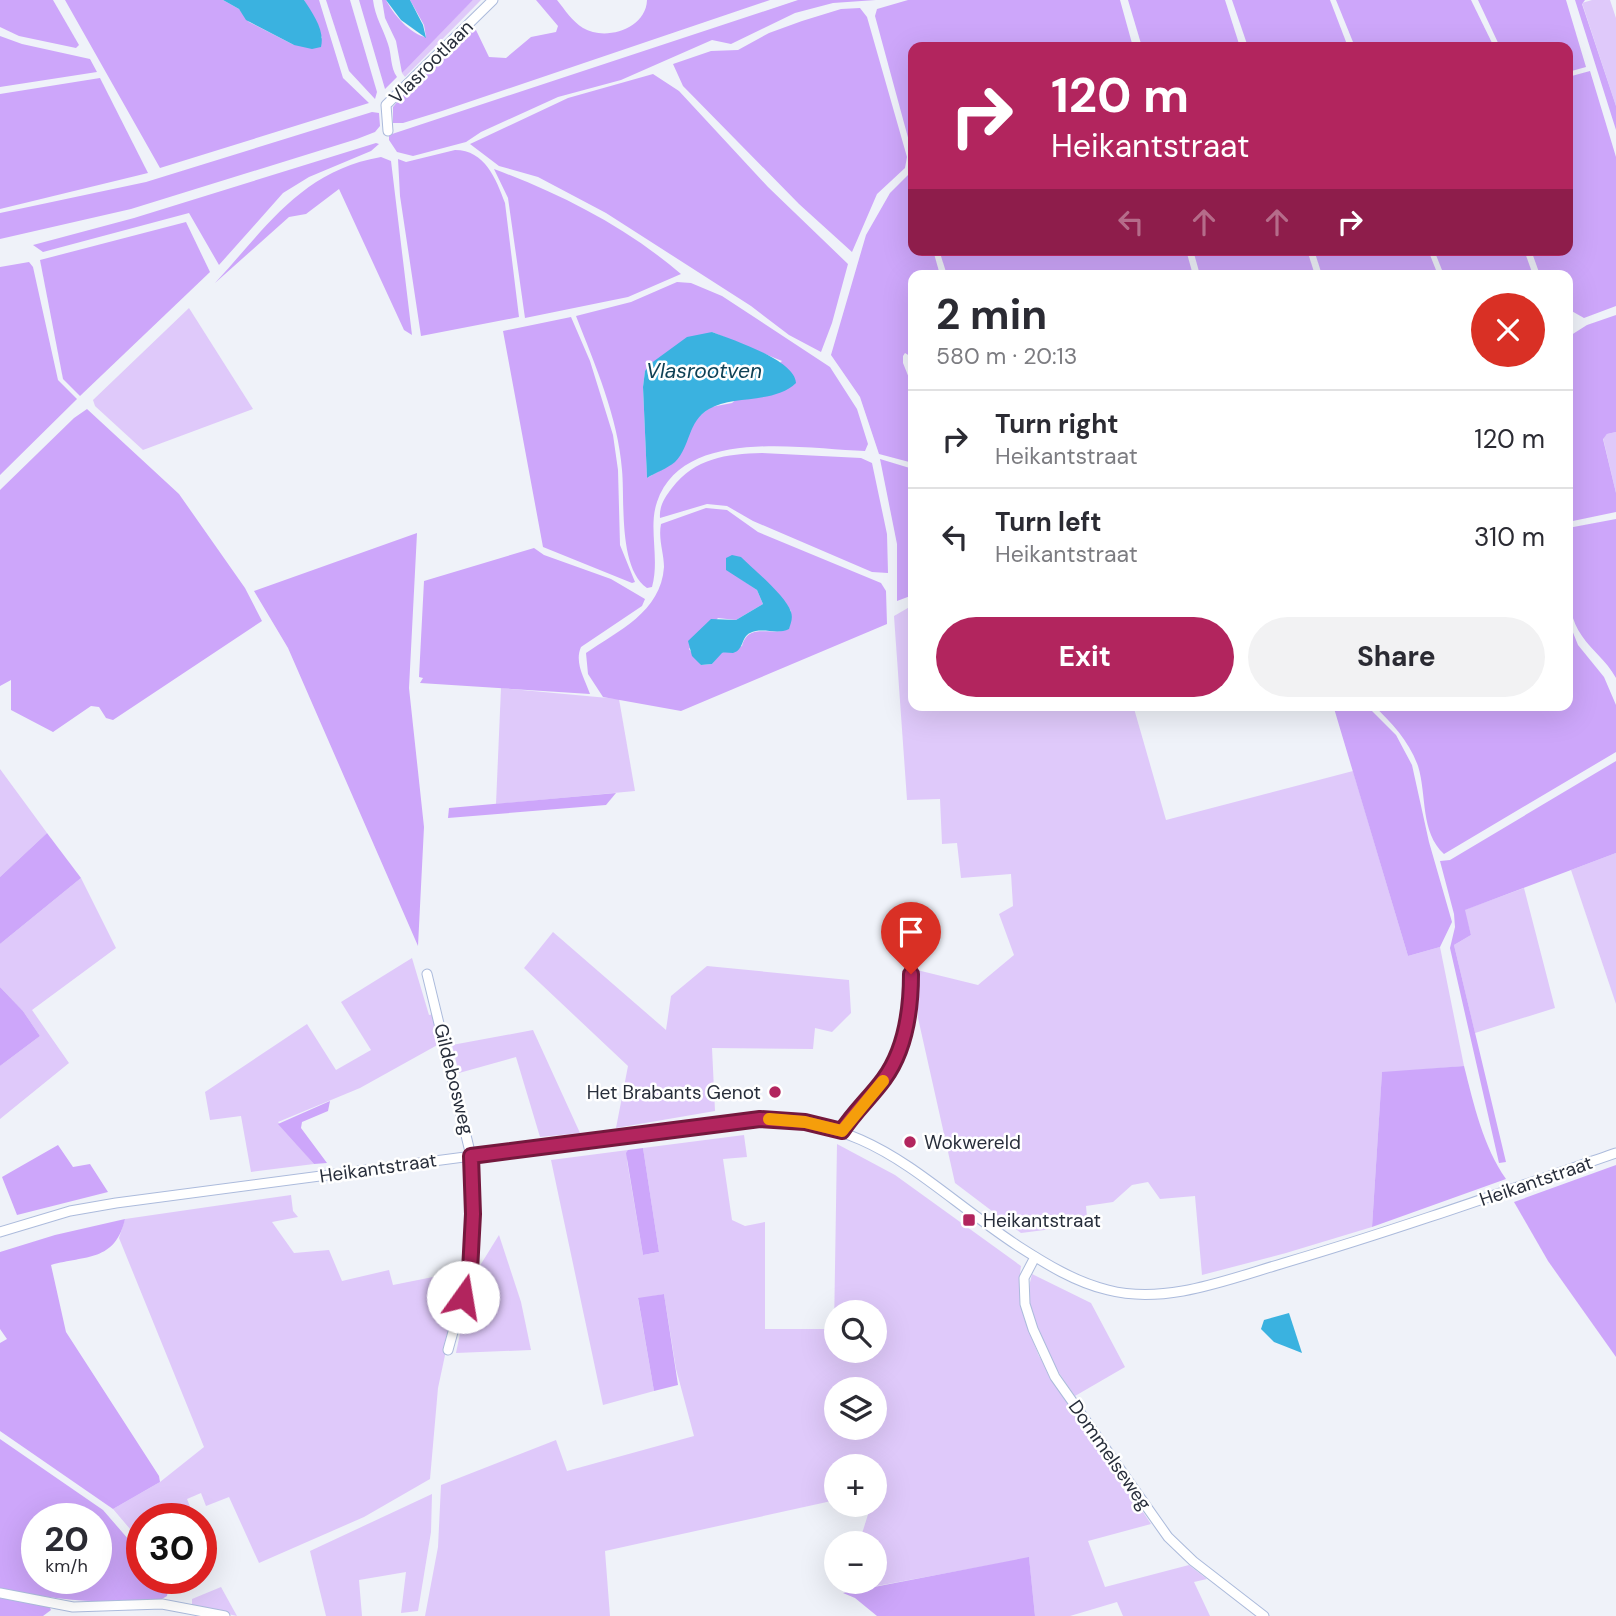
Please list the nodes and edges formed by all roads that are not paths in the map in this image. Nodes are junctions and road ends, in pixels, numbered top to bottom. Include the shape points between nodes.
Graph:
1 (493, 0) edge
2 (388, 131) dead end
3 (910, 915) dead end
4 (427, 974) dead end
5 (842, 1131) junction
6 (1616, 1153) edge
7 (471, 1156) junction
8 (0, 1232) edge
9 (1035, 1257) junction
10 (448, 1350) dead end
11 (0, 1593) edge
12 (225, 1616) edge
13 (1264, 1616) edge

1 - 2 street, Vlasrootlaan via 386,106
3 - 5 street via 911,1011 883,1081
4 - 7 street, Gildebosweg
5 - 7 street, Heikantstraat via 805,1122 760,1119
5 - 9 street, Heikantstraat via 897,1157
6 - 9 street, Heikantstraat via 1357,1242 1172,1292 1111,1291 1077,1281
7 - 8 street, Heikantstraat via 116,1203
7 - 10 street, Gildebosweg via 470,1271
9 - 13 street, Dommelseweg via 1024,1278 1025,1304 1055,1377 1168,1537
11 - 12 street via 73,1607 162,1604

